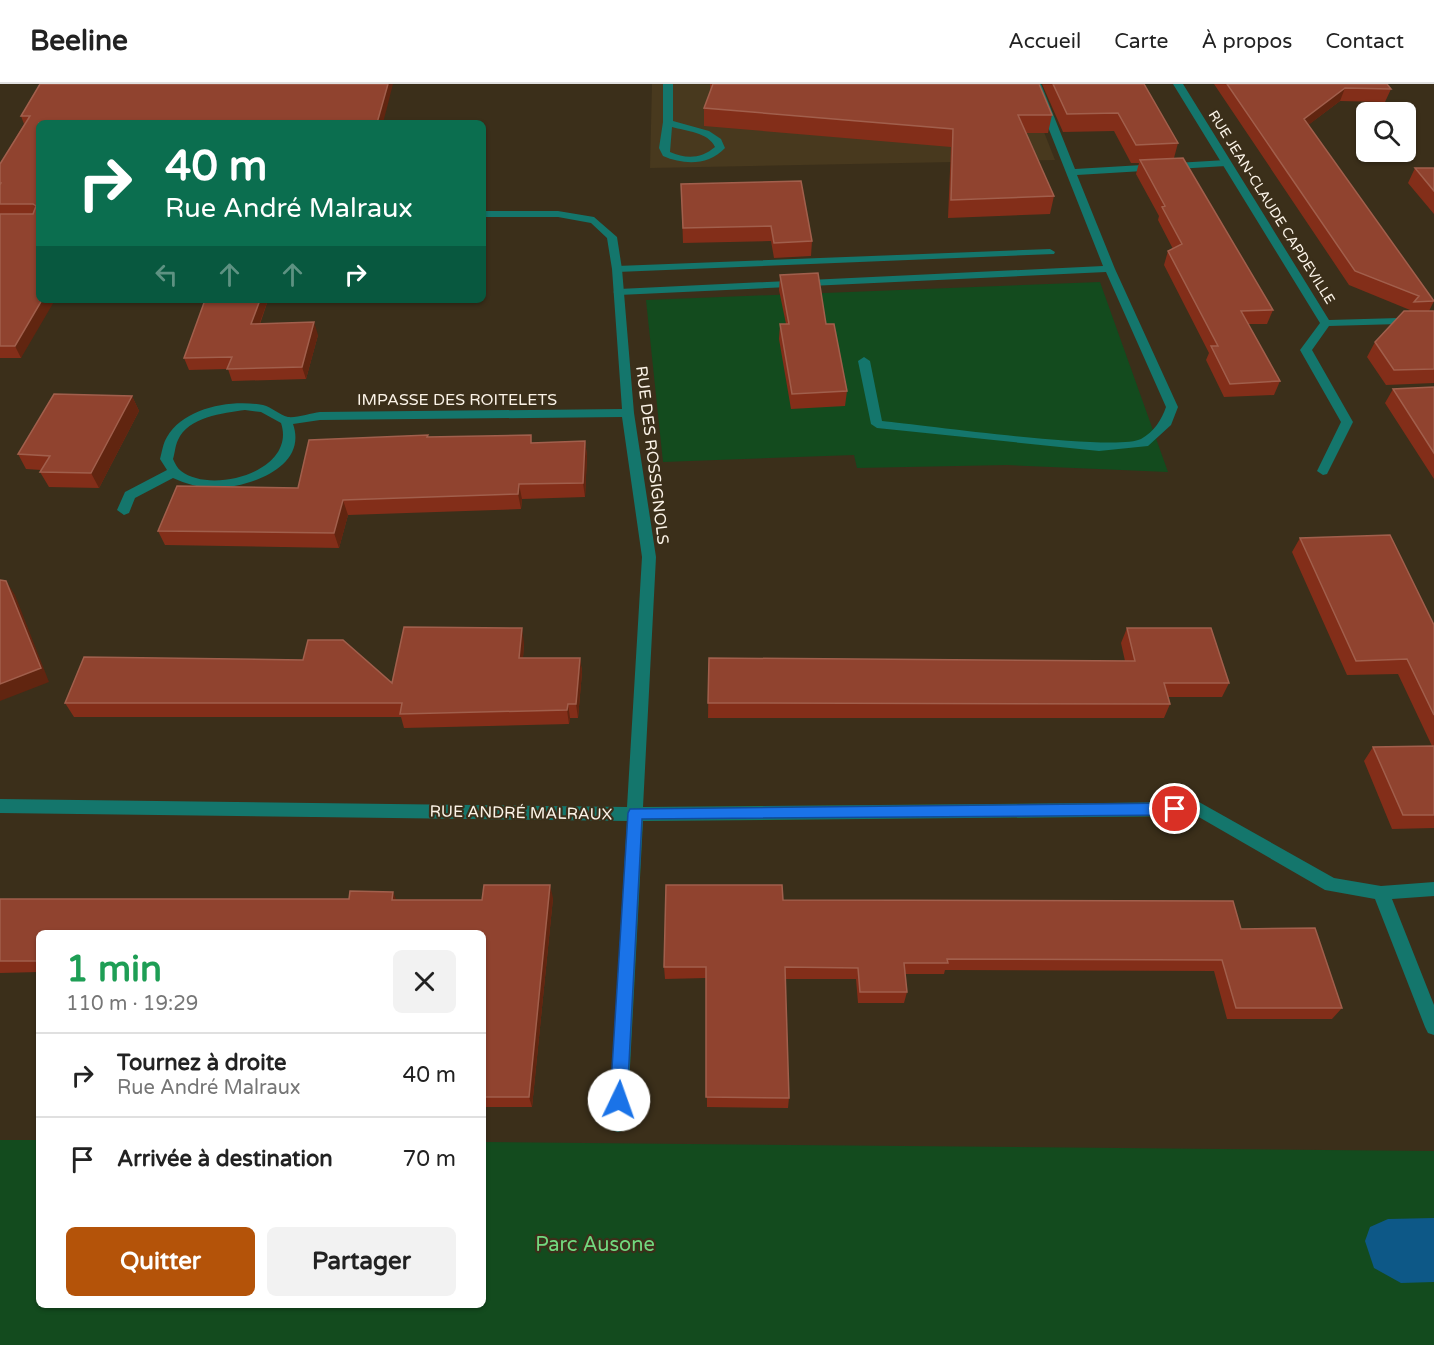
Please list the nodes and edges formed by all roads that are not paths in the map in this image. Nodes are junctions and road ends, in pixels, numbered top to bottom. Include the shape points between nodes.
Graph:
1 (668, 84) edge
2 (1036, 84) edge
3 (1178, 84) edge
4 (668, 122) junction
5 (1226, 163) junction
6 (1071, 172) junction
7 (486, 214) edge
8 (1050, 252) dead end
9 (617, 269) junction
10 (1110, 269) junction
11 (619, 292) junction
12 (1434, 320) edge
13 (1326, 323) junction
14 (864, 361) dead end
15 (628, 413) junction
16 (286, 421) junction
17 (1323, 471) dead end
18 (173, 472) junction
19 (124, 510) dead end
20 (0, 806) edge
21 (635, 813) junction
22 (1434, 889) edge
23 (1381, 893) junction
24 (1434, 1027) edge
25 (618, 1123) dead end

1 - 4 street
2 - 6 street
3 - 5 street, RUE JEAN-CLAUDE CAPDEVILLE
4 - 4 street via 666,154 687,161 713,155 720,148 712,136
5 - 6 street
5 - 13 street, RUE JEAN-CLAUDE CAPDEVILLE
6 - 10 street
7 - 9 street, RUE DES ROSSIGNOLS via 558,214 594,220 612,237
8 - 9 street
9 - 11 street, RUE DES ROSSIGNOLS
10 - 11 street
10 - 14 street via 1172,407 1167,422 1144,443 1099,447 877,424
11 - 15 street, RUE DES ROSSIGNOLS
12 - 13 street
13 - 17 street, RUE JEAN-CLAUDE CAPDEVILLE via 1306,350 1347,422
15 - 16 street, IMPASSE DES ROITELETS via 321,416
15 - 21 street, RUE DES ROSSIGNOLS via 649,557
16 - 18 street via 291,438 287,450 277,463 261,473 243,481 202,485
16 - 18 street via 264,409 245,406 194,418 174,436 167,449 167,462
18 - 19 street via 130,495
20 - 21 street, RUE ANDRÉ MALRAUX
21 - 23 street, RUE ANDRÉ MALRAUX via 1199,809 1331,885
21 - 25 street, RUE DES ROSSIGNOLS
22 - 23 street, RUE ANDRÉ MALRAUX
23 - 24 street

